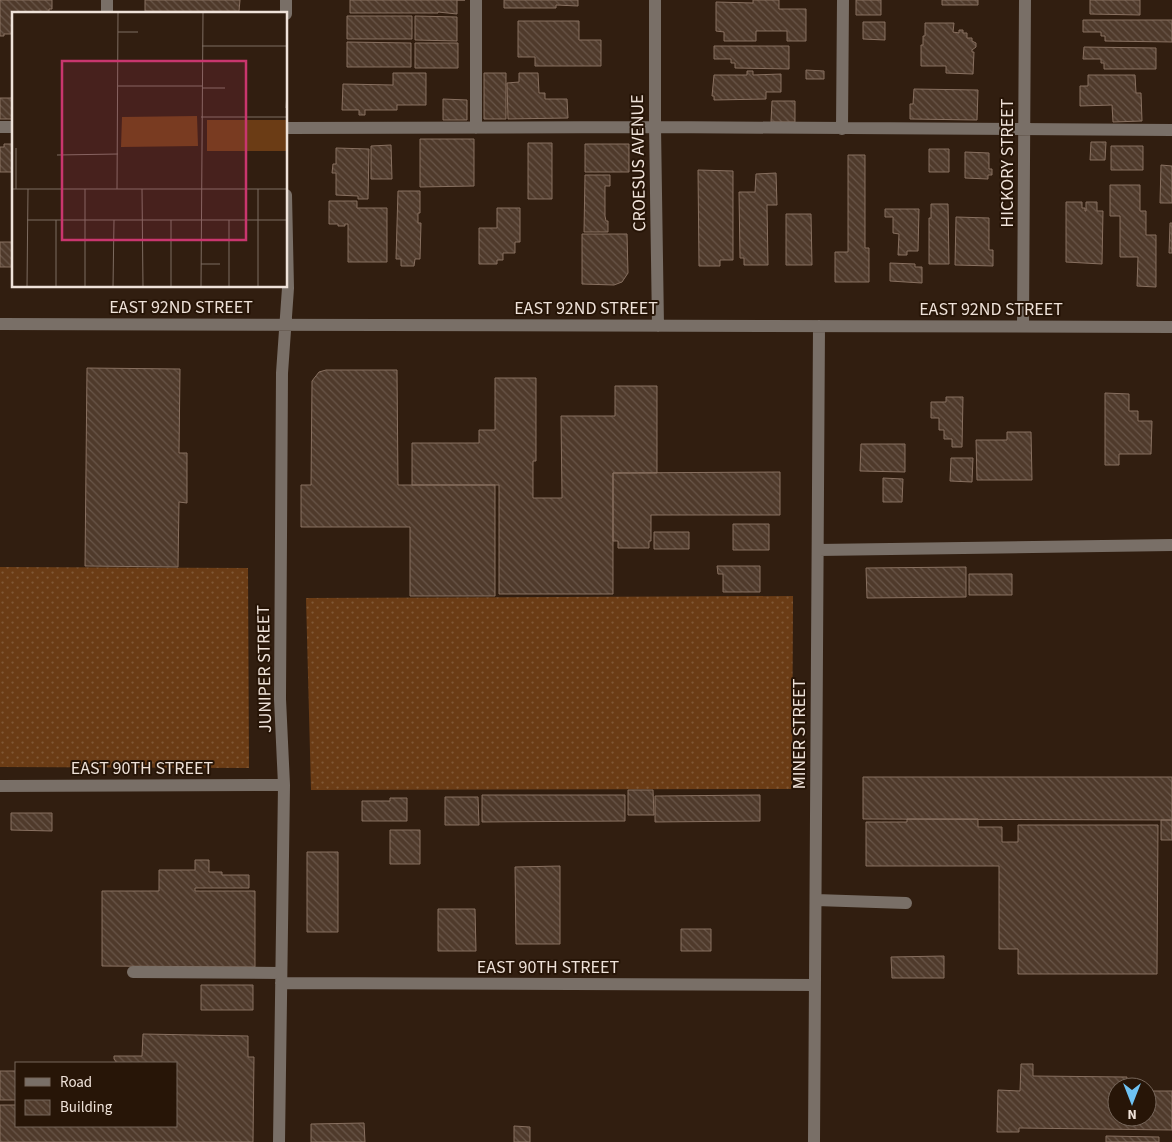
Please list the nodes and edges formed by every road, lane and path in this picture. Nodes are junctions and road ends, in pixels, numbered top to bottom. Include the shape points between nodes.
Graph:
1 (476, 0) edge
2 (655, 0) edge
3 (843, 0) edge
4 (1025, 0) edge
5 (655, 127) junction
6 (288, 128) edge
7 (476, 128) junction
8 (842, 129) junction
9 (1024, 130) junction
10 (1172, 130) edge
11 (288, 288) edge
12 (0, 324) edge
13 (286, 325) junction
14 (658, 326) junction
15 (819, 326) junction
16 (1023, 326) junction
17 (1172, 327) edge
18 (1172, 545) edge
19 (818, 550) junction
20 (284, 785) junction
21 (0, 786) edge
22 (816, 900) junction
23 (906, 903) dead end
24 (133, 972) dead end
25 (281, 978) junction
26 (815, 985) junction
27 (279, 1142) edge
28 (814, 1142) edge

1 - 7 street
2 - 5 street, CROESUS AVENUE
3 - 8 street
4 - 9 street, HICKORY STREET
5 - 7 street
5 - 8 street
5 - 14 street, CROESUS AVENUE
6 - 7 street
8 - 9 street
9 - 10 street
9 - 16 street, HICKORY STREET
11 - 13 street, JUNIPER STREET
12 - 13 street, EAST 92ND STREET
13 - 14 street, EAST 92ND STREET
13 - 20 street, JUNIPER STREET via 282,373 280,698
14 - 15 street, EAST 92ND STREET
15 - 16 street, EAST 92ND STREET
15 - 19 street, MINER STREET
16 - 17 street, EAST 92ND STREET
18 - 19 street
19 - 22 street, MINER STREET
20 - 21 street, EAST 90TH STREET
20 - 25 street, JUNIPER STREET
22 - 23 street
22 - 26 street, MINER STREET
24 - 25 street, EAST 90TH STREET
25 - 26 street, EAST 90TH STREET
25 - 27 street, JUNIPER STREET
26 - 28 street, MINER STREET

